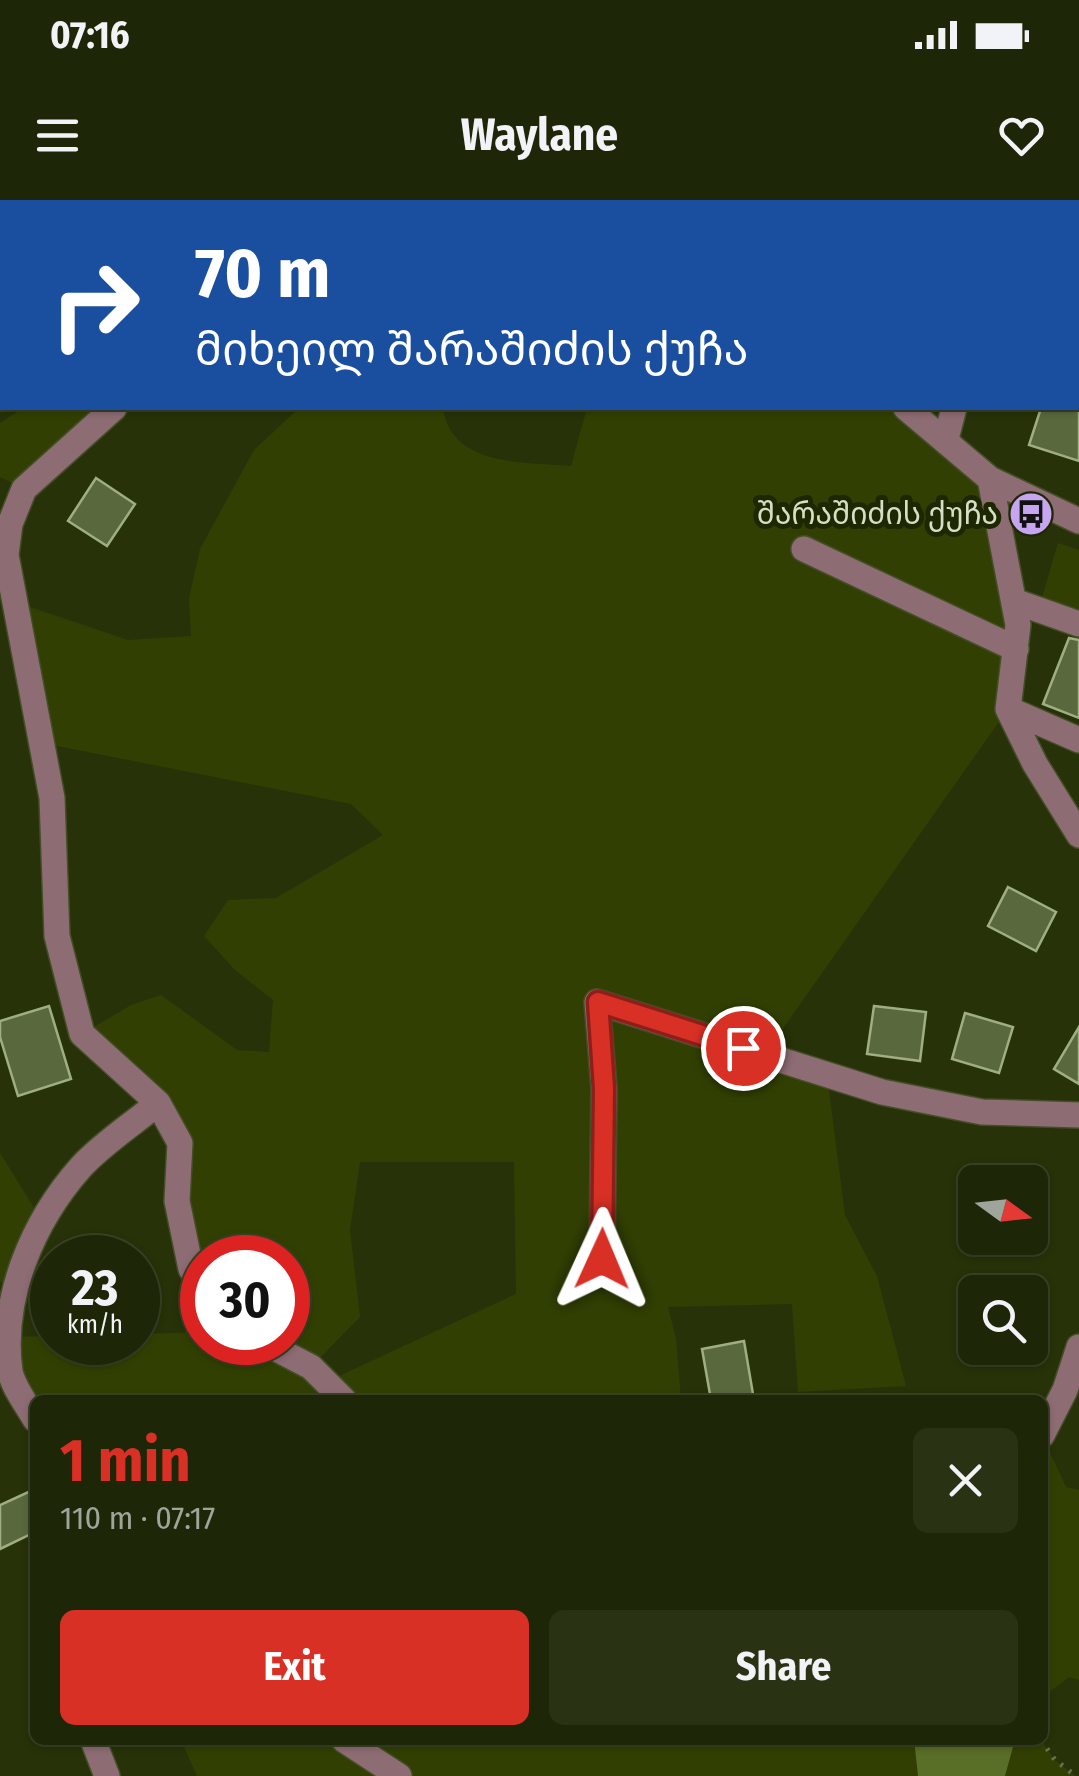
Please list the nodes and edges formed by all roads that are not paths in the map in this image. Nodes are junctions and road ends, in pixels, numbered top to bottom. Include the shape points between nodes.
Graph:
1 (112, 410) edge
2 (909, 410) edge
3 (953, 410) edge
4 (946, 439) junction
5 (990, 479) junction
6 (1079, 521) edge
7 (804, 548) dead end
8 (1014, 601) junction
9 (1079, 624) edge
10 (1016, 649) junction
11 (1008, 708) junction
12 (1079, 740) edge
13 (1079, 836) edge
14 (158, 1103) junction
15 (1079, 1115) edge
16 (184, 1235) edge
17 (602, 1259) dead end
18 (1079, 1348) edge
19 (306, 1365) edge
20 (339, 1395) edge
21 (30, 1410) edge
22 (1048, 1424) edge
23 (95, 1745) edge
24 (352, 1745) edge
25 (107, 1776) edge
26 (399, 1776) edge

1 - 14 street via 24,489 6,555 52,798 58,936 82,1034
2 - 4 street
3 - 4 street
4 - 5 street
5 - 6 street
5 - 8 street
7 - 10 street
8 - 9 street
8 - 10 street
10 - 11 street
11 - 12 street
11 - 13 street
14 - 16 street via 180,1143 177,1200
14 - 21 street via 83,1165 42,1219 14,1281 10,1375
15 - 17 street via 982,1112 882,1092 598,1002
18 - 22 street
19 - 20 street
23 - 25 street
24 - 26 street

